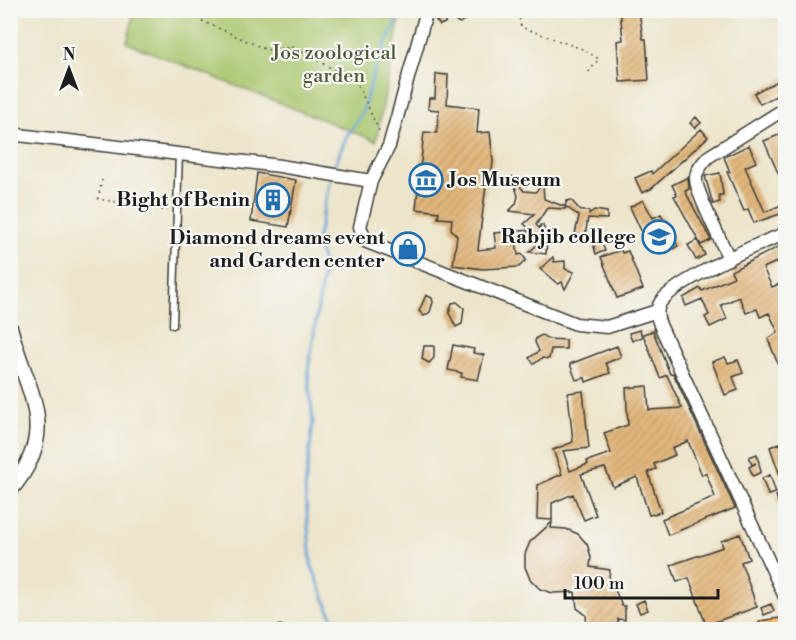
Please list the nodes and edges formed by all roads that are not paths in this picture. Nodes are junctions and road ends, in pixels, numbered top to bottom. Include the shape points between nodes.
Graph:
1 (428, 10) edge
2 (786, 108) edge
3 (10, 134) edge
4 (180, 154) junction
5 (371, 181) junction
6 (786, 234) edge
7 (729, 259) junction
8 (657, 311) junction
9 (174, 325) dead end
10 (10, 328) edge
11 (18, 371) edge
12 (10, 490) edge
13 (786, 599) edge

1 - 5 street via 389,146
2 - 7 street via 708,157 695,178
3 - 4 street
4 - 5 street
4 - 9 lane
5 - 8 street via 360,227 367,242 375,247 436,267 576,324 607,327
6 - 7 street
7 - 8 street via 675,290
8 - 13 street
10 - 11 street
11 - 12 street via 33,393 37,432 29,465

